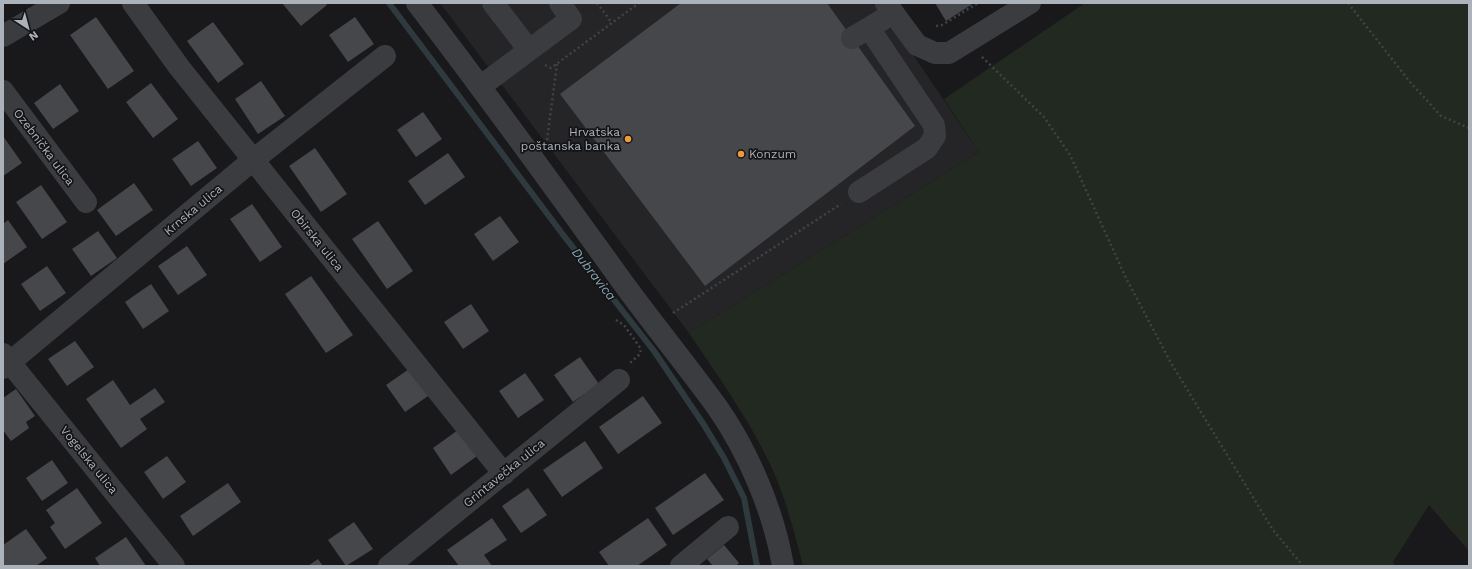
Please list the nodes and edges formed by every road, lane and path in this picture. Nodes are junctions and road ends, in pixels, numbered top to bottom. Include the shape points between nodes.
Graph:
1 (59, 3) edge
2 (133, 3) edge
3 (417, 3) edge
4 (493, 3) edge
5 (560, 3) edge
6 (597, 3) edge
7 (978, 3) edge
8 (1030, 3) edge
9 (1348, 3) edge
10 (890, 8) edge
11 (612, 23) dead end
12 (936, 26) dead end
13 (3, 36) edge
14 (967, 43) junction
15 (529, 50) junction
16 (385, 56) dead end
17 (557, 64) dead end
18 (481, 86) junction
19 (3, 92) edge
20 (1469, 128) edge
21 (547, 144) dead end
22 (253, 160) junction
23 (859, 192) joint
24 (86, 202) dead end
25 (670, 316) dead end
26 (616, 320) dead end
27 (5, 361) edge
28 (619, 380) joint
29 (504, 474) junction
30 (728, 527) dead end
31 (174, 566) edge
32 (389, 566) edge
33 (681, 566) edge
34 (783, 566) edge
35 (1303, 566) edge

1 - 13 street
2 - 22 street, Obirska ulica
3 - 18 street
4 - 15 street
5 - 15 street via 571,19
6 - 11 path
7 - 12 path via 942,25
8 - 14 street
9 - 20 path via 1410,82 1441,116
10 - 14 street via 917,45 935,53 949,53
10 - 23 street via 860,33 934,125 935,136 927,148
14 - 35 path via 1044,117 1070,155 1126,278 1171,363 1273,530
15 - 18 street
16 - 22 street, Krnska ulica
17 - 21 path
18 - 34 street via 650,320 718,408 741,447 759,487 770,514
19 - 24 street, Ozebnička ulica
22 - 27 street, Krnska ulica
22 - 29 street, Obirska ulica
23 - 25 path
26 - 28 path via 624,325 640,348 640,354 625,367
27 - 31 street, Vogelska ulica
28 - 29 street, Grintavečka ulica
29 - 32 street, Grintavečka ulica
30 - 33 street

